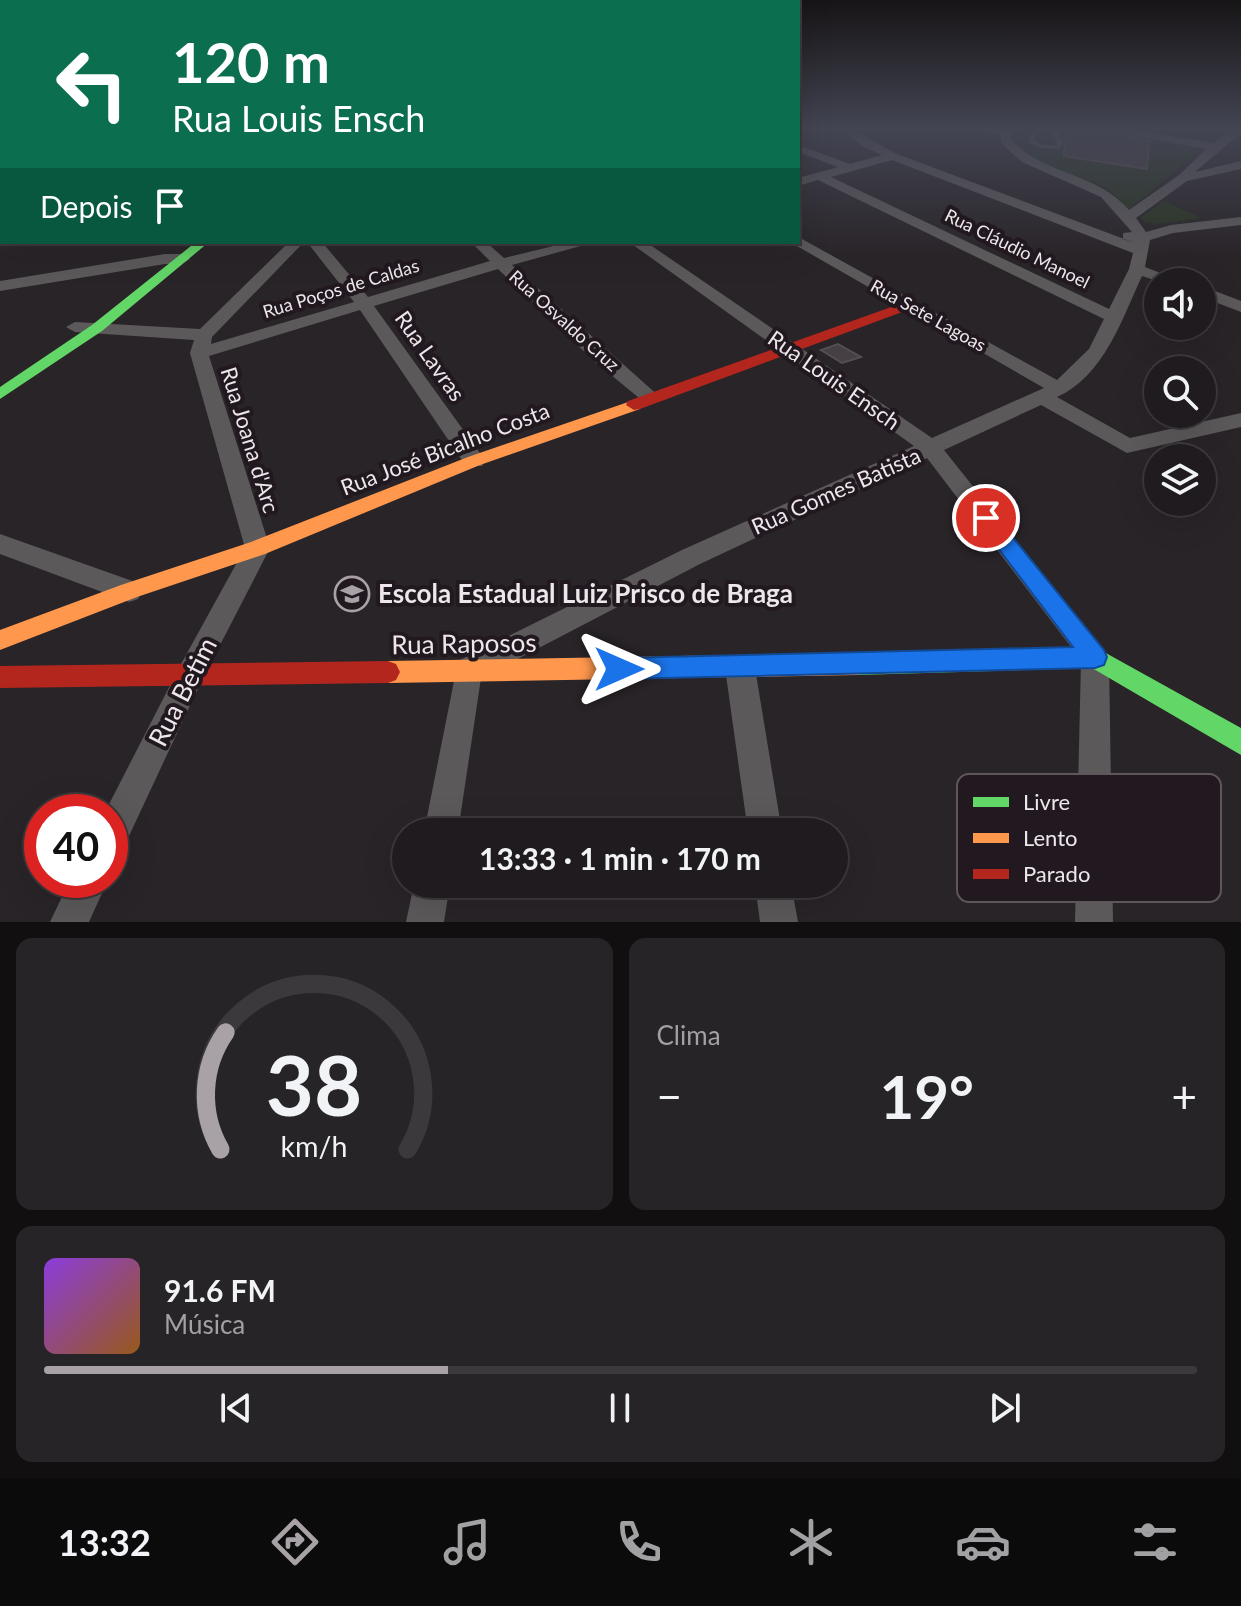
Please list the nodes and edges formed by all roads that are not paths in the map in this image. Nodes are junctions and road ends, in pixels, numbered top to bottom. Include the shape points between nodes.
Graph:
1 (838, 171) edge
2 (933, 171) edge
3 (1052, 171) edge
4 (1189, 171) edge
5 (1208, 171) edge
6 (819, 176) junction
7 (1183, 178) junction
8 (800, 181) edge
9 (1128, 217) junction
10 (1241, 221) edge
11 (198, 244) edge
12 (295, 244) edge
13 (316, 244) edge
14 (480, 244) edge
15 (580, 244) edge
16 (639, 244) edge
17 (800, 244) edge
18 (178, 253) edge
19 (1140, 253) junction
20 (501, 263) junction
21 (1158, 268) edge
22 (0, 286) edge
23 (1216, 295) edge
24 (363, 302) junction
25 (1237, 302) edge
26 (908, 305) junction
27 (1113, 317) junction
28 (75, 327) junction
29 (97, 328) junction
30 (201, 344) junction
31 (791, 350) junction
32 (0, 379) edge
33 (0, 394) edge
34 (1052, 394) junction
35 (651, 398) junction
36 (1241, 420) edge
37 (931, 448) junction
38 (474, 461) junction
39 (0, 544) edge
40 (258, 548) junction
41 (129, 591) junction
42 (0, 640) edge
43 (1095, 657) junction
44 (740, 668) junction
45 (468, 670) junction
46 (191, 673) junction
47 (0, 677) edge
48 (1241, 742) edge
49 (1095, 774) edge
50 (128, 802) edge
51 (443, 818) edge
52 (763, 818) edge
53 (81, 898) edge
54 (429, 898) edge
55 (775, 898) edge
56 (1094, 902) edge
57 (69, 922) edge
58 (425, 922) edge
59 (779, 922) edge
60 (1094, 922) edge

1 - 6 street
2 - 19 street
3 - 9 street via 1096,188
4 - 7 street
5 - 7 street
6 - 8 street
6 - 27 street, Rua Cláudio Manoel
7 - 9 street
9 - 19 street
10 - 19 street via 1171,229
11 - 18 street
12 - 30 street
13 - 24 street, Rua Lavras
14 - 20 street, Rua Osvaldo Cruz
15 - 20 street, Rua Poços de Caldas
16 - 31 street, Rua Louis Ensch
17 - 26 street, Rua Sete Lagoas
18 - 22 street
18 - 28 street
18 - 29 street
19 - 21 street
19 - 27 street, Rua Gomes Batista
20 - 24 street, Rua Poços de Caldas
20 - 35 street, Rua Osvaldo Cruz
23 - 25 street
24 - 30 street, Rua Poços de Caldas
24 - 38 street, Rua Lavras
26 - 31 street, Rua José Bicalho Costa
26 - 34 street, Rua Sete Lagoas
27 - 34 street, Rua Gomes Batista via 1097,352
28 - 29 street
28 - 32 street
29 - 30 street
29 - 33 street
30 - 40 street, Rua Joana d'Arc
31 - 35 street, Rua José Bicalho Costa
31 - 37 street, Rua Louis Ensch
34 - 36 street, Rua Sete Lagoas via 1127,446
34 - 37 street, Rua Gomes Batista
35 - 38 street, Rua José Bicalho Costa
37 - 43 street, Rua Louis Ensch
37 - 45 street, Rua Gomes Batista via 691,557
38 - 40 street, Rua José Bicalho Costa
39 - 41 street
40 - 41 street, Rua José Bicalho Costa
40 - 46 street, Rua Betim
41 - 42 street, Rua José Bicalho Costa
43 - 44 street, Rua Raposos
43 - 48 street
43 - 49 street
44 - 45 street, Rua Raposos
44 - 52 street
45 - 46 street, Rua Raposos
45 - 51 street
46 - 47 street, Rua Raposos
46 - 50 street, Rua Betim
53 - 57 street
54 - 58 street
55 - 59 street
56 - 60 street

